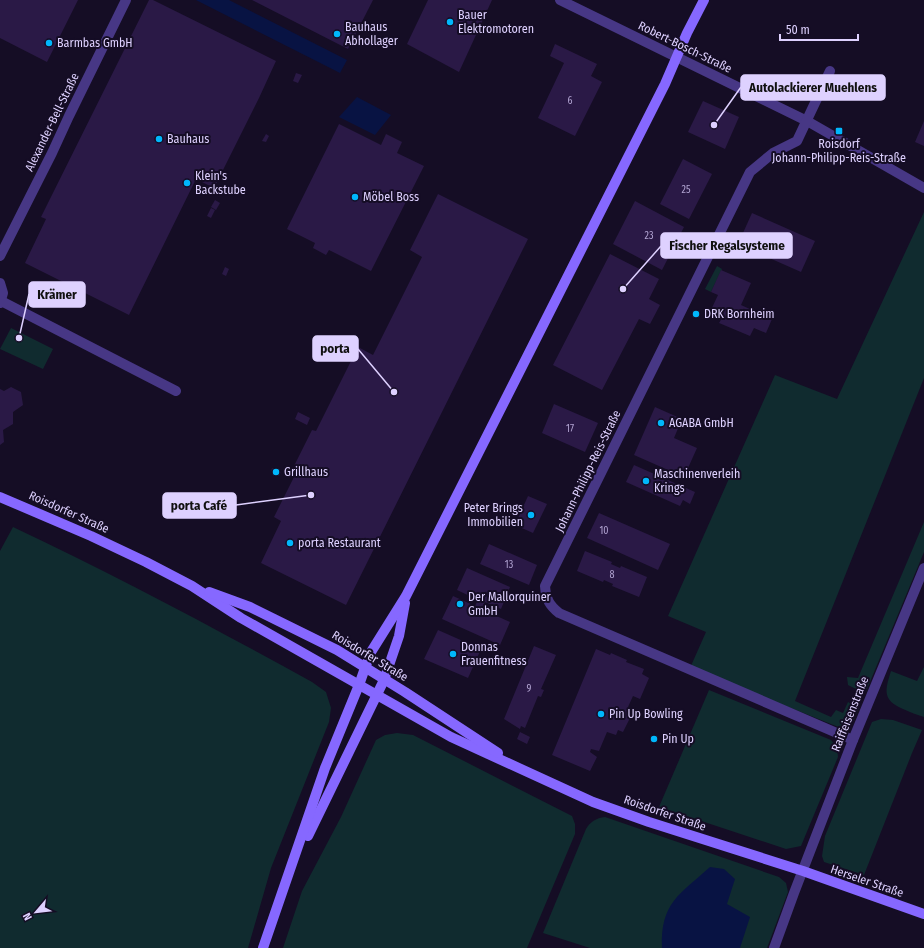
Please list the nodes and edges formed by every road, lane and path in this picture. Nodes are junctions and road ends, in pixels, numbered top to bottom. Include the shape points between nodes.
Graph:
1 (126, 0) edge
2 (560, 0) edge
3 (704, 0) edge
4 (830, 71) dead end
5 (807, 121) junction
6 (924, 188) edge
7 (0, 256) edge
8 (0, 283) edge
9 (1, 302) edge
10 (176, 390) dead end
11 (0, 497) edge
12 (924, 568) edge
13 (192, 586) junction
14 (406, 596) junction
15 (365, 668) junction
16 (384, 680) junction
17 (359, 685) junction
18 (377, 696) junction
19 (853, 740) junction
20 (524, 770) junction
21 (292, 866) junction
22 (803, 871) junction
23 (924, 914) edge
24 (263, 948) edge
25 (774, 948) edge

1 - 7 street, Alexander-Bell-Straße
2 - 5 street, Robert-Bosch-Straße
3 - 14 main road via 665,84
4 - 5 street, Johann-Philipp-Reis-Straße
5 - 6 street, Robert-Bosch-Straße
5 - 19 street, Johann-Philipp-Reis-Straße via 797,142 773,153 750,172 545,586 548,603 559,613
8 - 9 street via 3,293
9 - 10 street
11 - 13 main road, Roisdorfer Straße via 92,536
12 - 19 street, Raiffeisenstraße
13 - 15 main road, Roisdorfer Straße via 250,607 337,650
13 - 17 main road, Roisdorfer Straße via 241,618
14 - 15 main road via 371,652
14 - 16 main road via 398,636
15 - 16 main road, Roisdorfer Straße
15 - 17 main road
16 - 18 main road
16 - 20 main road, Roisdorfer Straße
17 - 18 main road, Roisdorfer Straße
17 - 21 main road via 325,768
18 - 20 main road, Roisdorfer Straße via 451,737
18 - 21 main road
19 - 22 street, Raiffeisenstraße
20 - 22 main road, Roisdorfer Straße via 593,802
21 - 24 main road
22 - 23 main road, Herseler Straße
22 - 25 street, Raiffeisenstraße

